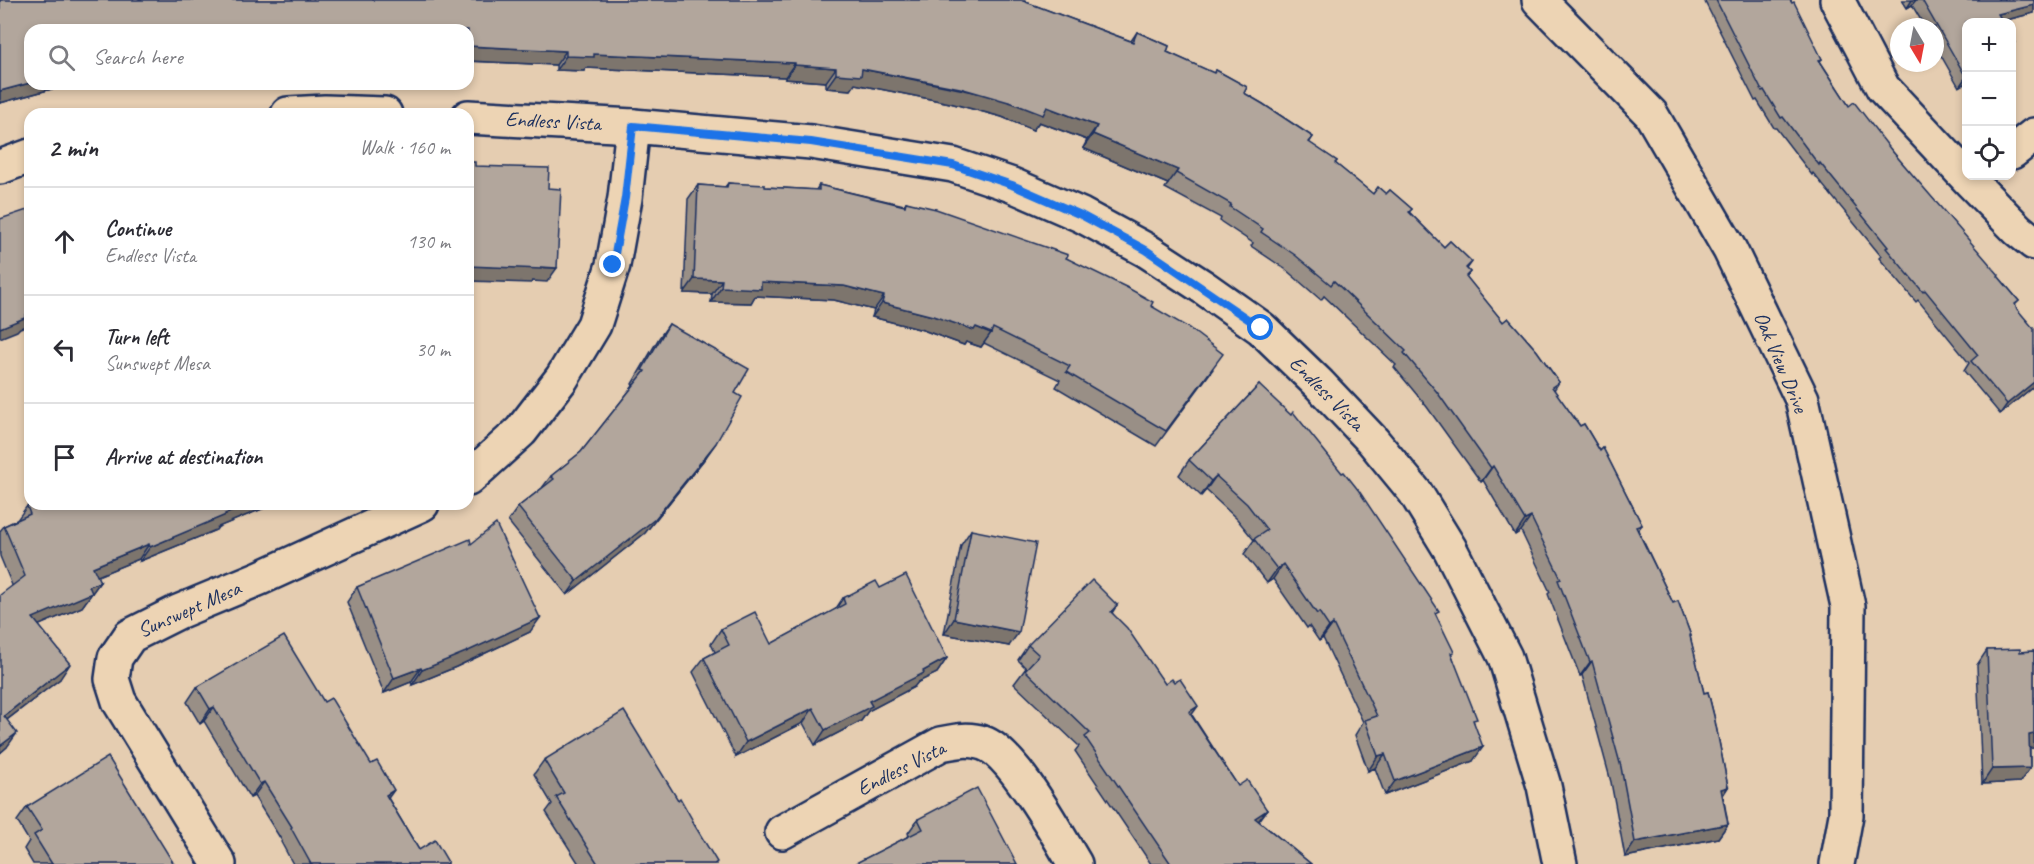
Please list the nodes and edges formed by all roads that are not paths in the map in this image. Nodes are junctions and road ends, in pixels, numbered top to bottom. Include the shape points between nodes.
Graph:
1 (1539, 0) edge
2 (1837, 0) edge
3 (474, 117) edge
4 (633, 126) junction
5 (2034, 135) edge
6 (2016, 149) edge
7 (24, 158) edge
8 (0, 166) edge
9 (1962, 166) edge
10 (1976, 180) edge
11 (2034, 243) edge
12 (474, 474) edge
13 (409, 510) edge
14 (782, 832) dead end
15 (219, 864) edge
16 (1075, 864) edge
17 (1560, 864) edge
18 (1837, 864) edge

1 - 18 street, Oak View Drive via 1651,114 1730,250 1802,399 1848,606 1846,815
2 - 9 street via 1883,88
3 - 4 street, Endless Vista
4 - 12 street via 613,265 594,325 562,378 521,431
4 - 17 street, Endless Vista via 811,142 953,165 1081,215 1146,250 1261,328 1373,441 1415,492 1450,549 1505,657 1544,786
5 - 6 street
7 - 8 street
10 - 11 street
13 - 15 street, Sunswept Mesa via 130,636 115,658 112,679 119,701
14 - 16 street, Endless Vista via 941,744 965,739 985,743 1009,762

